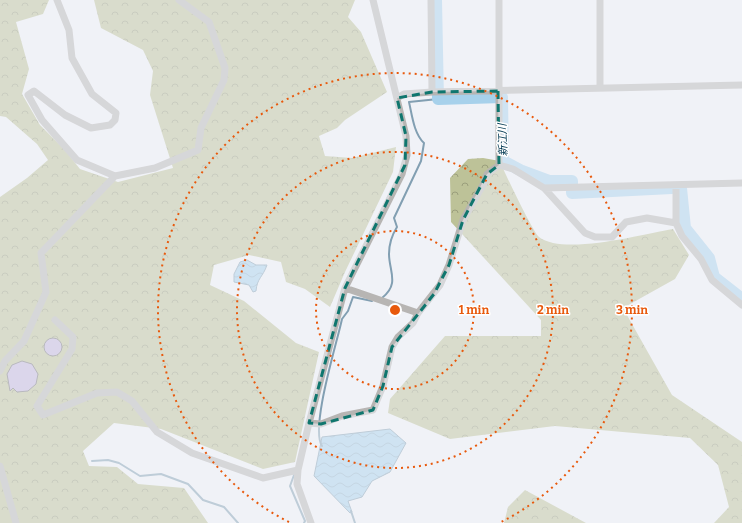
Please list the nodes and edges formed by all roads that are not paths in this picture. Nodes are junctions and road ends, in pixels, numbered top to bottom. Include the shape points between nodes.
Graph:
1 (57, 0) edge
2 (179, 0) edge
3 (373, 0) edge
4 (431, 0) edge
5 (499, 0) edge
6 (600, 0) edge
7 (742, 84) edge
8 (600, 88) junction
9 (432, 92) junction
10 (498, 92) junction
11 (396, 98) junction
12 (499, 165) junction
13 (115, 176) junction
14 (742, 183) edge
15 (676, 185) junction
16 (544, 188) junction
17 (676, 223) junction
18 (345, 288) junction
19 (742, 305) edge
20 (418, 313) junction
21 (55, 320) dead end
22 (0, 371) edge
23 (309, 423) junction
24 (0, 466) edge
25 (298, 470) junction
26 (16, 523) edge
27 (311, 523) edge

1 - 13 street via 69,30 72,58 92,94 116,113 115,120 110,125 91,128 65,115 34,91 28,95 42,120 77,160
2 - 13 street via 209,22 225,68 224,80 201,128 198,150 155,168
3 - 11 street
4 - 9 street
5 - 10 street
6 - 8 street
7 - 8 street
8 - 10 street
9 - 10 street
9 - 11 street via 404,94
10 - 12 street
11 - 18 street via 406,136 405,165
12 - 16 street via 513,169
12 - 20 street via 487,174 463,220 440,285
13 - 22 street via 41,253 46,292 24,341 4,362
14 - 15 street
15 - 16 street
15 - 17 street
16 - 17 street via 585,233 595,237 612,237 626,222 647,218
17 - 19 street via 712,280
18 - 20 street
18 - 23 street
20 - 23 street via 413,323 398,336 392,347 383,386 373,410 342,416 321,424
21 - 25 street via 73,337 72,349 37,406 43,415 97,393 117,392 132,401 156,432 192,453 263,478
23 - 25 street
24 - 26 street
25 - 27 street via 297,484

